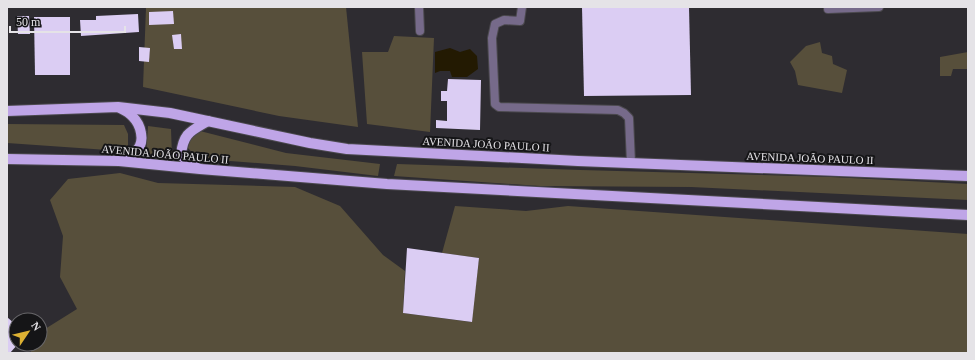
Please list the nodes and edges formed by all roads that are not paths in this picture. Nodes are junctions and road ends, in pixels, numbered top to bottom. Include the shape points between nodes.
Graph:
1 (419, 7) edge
2 (522, 7) edge
3 (879, 7) edge
4 (828, 9) dead end
5 (420, 31) dead end
6 (118, 107) junction
7 (7, 111) edge
8 (208, 121) junction
9 (7, 159) edge
10 (119, 161) junction
11 (631, 163) junction
12 (200, 169) junction
13 (968, 176) edge
14 (968, 215) edge

1 - 5 street
2 - 11 street via 520,20 504,20 495,24 492,38 495,104 499,107 618,110 628,118
3 - 4 street
6 - 7 main road, AVENIDA JOÃO PAULO II
6 - 8 main road, AVENIDA JOÃO PAULO II via 170,113
6 - 10 main road via 133,116 142,138 140,147 131,156
8 - 11 main road, AVENIDA JOÃO PAULO II via 347,149
8 - 12 main road via 190,132 182,144 181,155
9 - 10 main road, AVENIDA JOÃO PAULO II
10 - 12 main road, AVENIDA JOÃO PAULO II
11 - 13 main road, AVENIDA JOÃO PAULO II
12 - 14 main road, AVENIDA JOÃO PAULO II via 388,184

